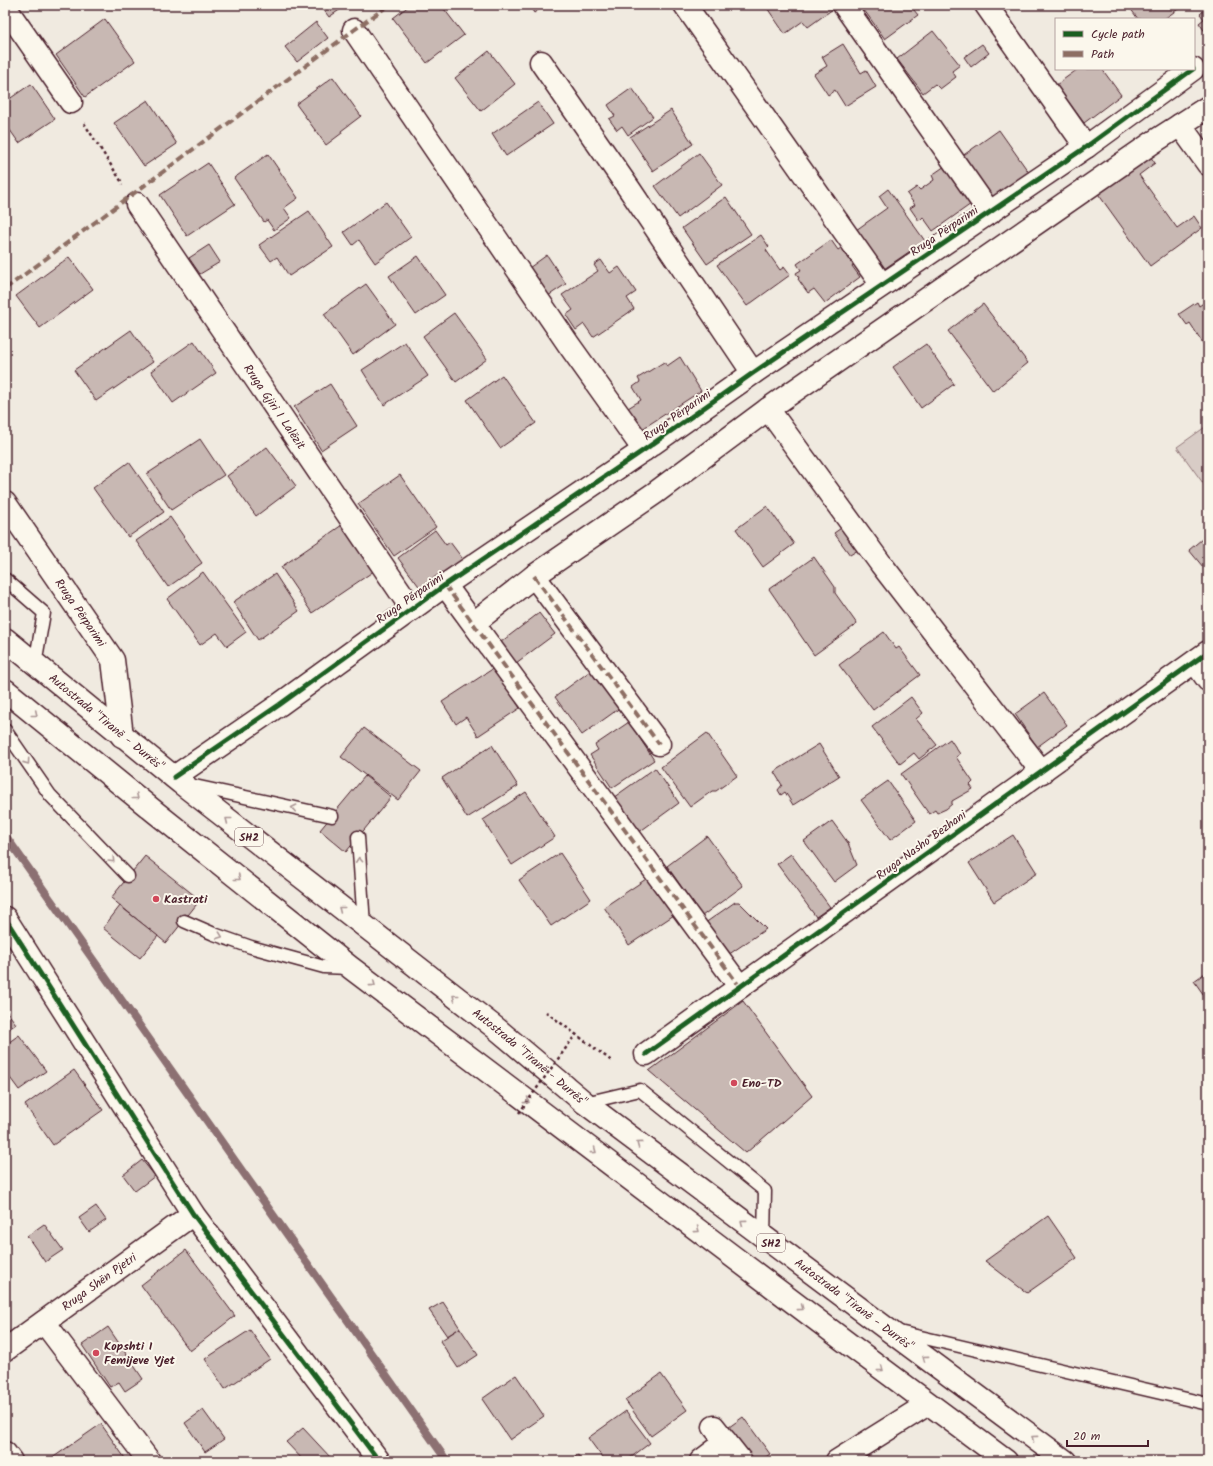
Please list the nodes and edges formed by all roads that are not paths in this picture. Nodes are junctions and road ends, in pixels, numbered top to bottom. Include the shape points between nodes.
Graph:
1 (685, 5) edge
2 (844, 5) edge
3 (986, 5) edge
4 (5, 7) edge
5 (354, 30) dead end
6 (1208, 58) edge
7 (541, 62) dead end
8 (1195, 67) edge
9 (1190, 70) edge
10 (71, 102) road end
11 (1208, 107) edge
12 (1180, 125) junction
13 (1086, 147) junction
14 (1208, 164) edge
15 (137, 204) road end
16 (990, 212) junction
17 (882, 285) junction
18 (753, 373) junction
19 (768, 410) junction
20 (644, 450) junction
21 (5, 503) edge
22 (534, 576) junction
23 (5, 579) edge
24 (445, 585) junction
25 (412, 609) junction
26 (474, 623) junction
27 (5, 639) edge
28 (1202, 657) edge
29 (35, 664) junction
30 (1208, 680) edge
31 (5, 690) edge
32 (5, 730) edge
33 (122, 736) junction
34 (659, 744) dead end
35 (1042, 772) junction
36 (177, 780) junction
37 (332, 816) dead end
38 (358, 838) dead end
39 (128, 876) dead end
40 (5, 918) edge
41 (184, 921) dead end
42 (364, 927) junction
43 (351, 968) junction
44 (740, 987) junction
45 (646, 1054) dead end
46 (585, 1103) junction
47 (193, 1214) junction
48 (764, 1238) junction
49 (44, 1322) junction
50 (887, 1329) junction
51 (5, 1350) edge
52 (928, 1404) junction
53 (1208, 1404) edge
54 (5, 1453) edge
55 (11, 1461) edge
56 (149, 1461) edge
57 (379, 1461) edge
58 (701, 1461) edge
59 (741, 1461) edge
60 (837, 1461) edge
61 (1006, 1461) edge
62 (1065, 1461) edge

1 - 17 main road
2 - 16 main road
3 - 13 main road
4 - 10 main road
5 - 20 main road
6 - 8 main road, Rruga Përparimi
7 - 18 main road
9 - 13 main road, Rruga Përparimi
11 - 12 main road
12 - 14 main road
12 - 19 main road
13 - 16 main road, Rruga Përparimi
15 - 25 main road, Rruga Gjiri I Lalëzit
16 - 17 main road, Rruga Përparimi
17 - 18 main road, Rruga Përparimi
18 - 20 main road, Rruga Përparimi
19 - 22 main road via 655,493
19 - 35 main road via 881,564
20 - 24 main road, Rruga Përparimi
21 - 33 main road, Rruga Përparimi via 113,660
22 - 26 main road
22 - 34 main road
23 - 29 lane via 44,613
24 - 25 main road, Rruga Përparimi
24 - 26 main road
25 - 36 main road, Rruga Përparimi
26 - 44 main road
27 - 29 main road, Autostrada "Tiranë - Durrës" / SH2
28 - 30 main road
28 - 35 main road, Rruga Nasho Bezhani
29 - 33 main road, Autostrada "Tiranë - Durrës" / SH2
31 -> 43 main road
32 -> 39 lane via 50,795
33 - 36 main road, Autostrada "Tiranë - Durrës" / SH2
35 - 44 main road, Rruga Nasho Bezhani
37 -> 36 lane
42 -> 36 main road, Autostrada "Tiranë - Durrës" / SH2
42 -> 38 lane
40 - 47 main road
41 -> 43 lane via 251,947 324,967
46 -> 42 main road, Autostrada "Tiranë - Durrës" / SH2 via 497,1029
43 -> 52 main road
44 - 45 main road, Rruga Nasho Bezhani
48 -> 46 main road, Autostrada "Tiranë - Durrës" / SH2
46 - 48 lane via 640,1090 765,1192
47 - 49 main road, Rruga Shën Pjetri
47 - 57 main road
48 - 50 main road, Autostrada "Tiranë - Durrës" / SH2
49 - 51 main road, Rruga Shën Pjetri
49 - 56 main road
50 - 53 lane
62 -> 50 main road, Autostrada "Tiranë - Durrës" / SH2
52 - 60 main road
52 - 61 main road
54 - 55 main road
58 - 59 main road via 720,1434

